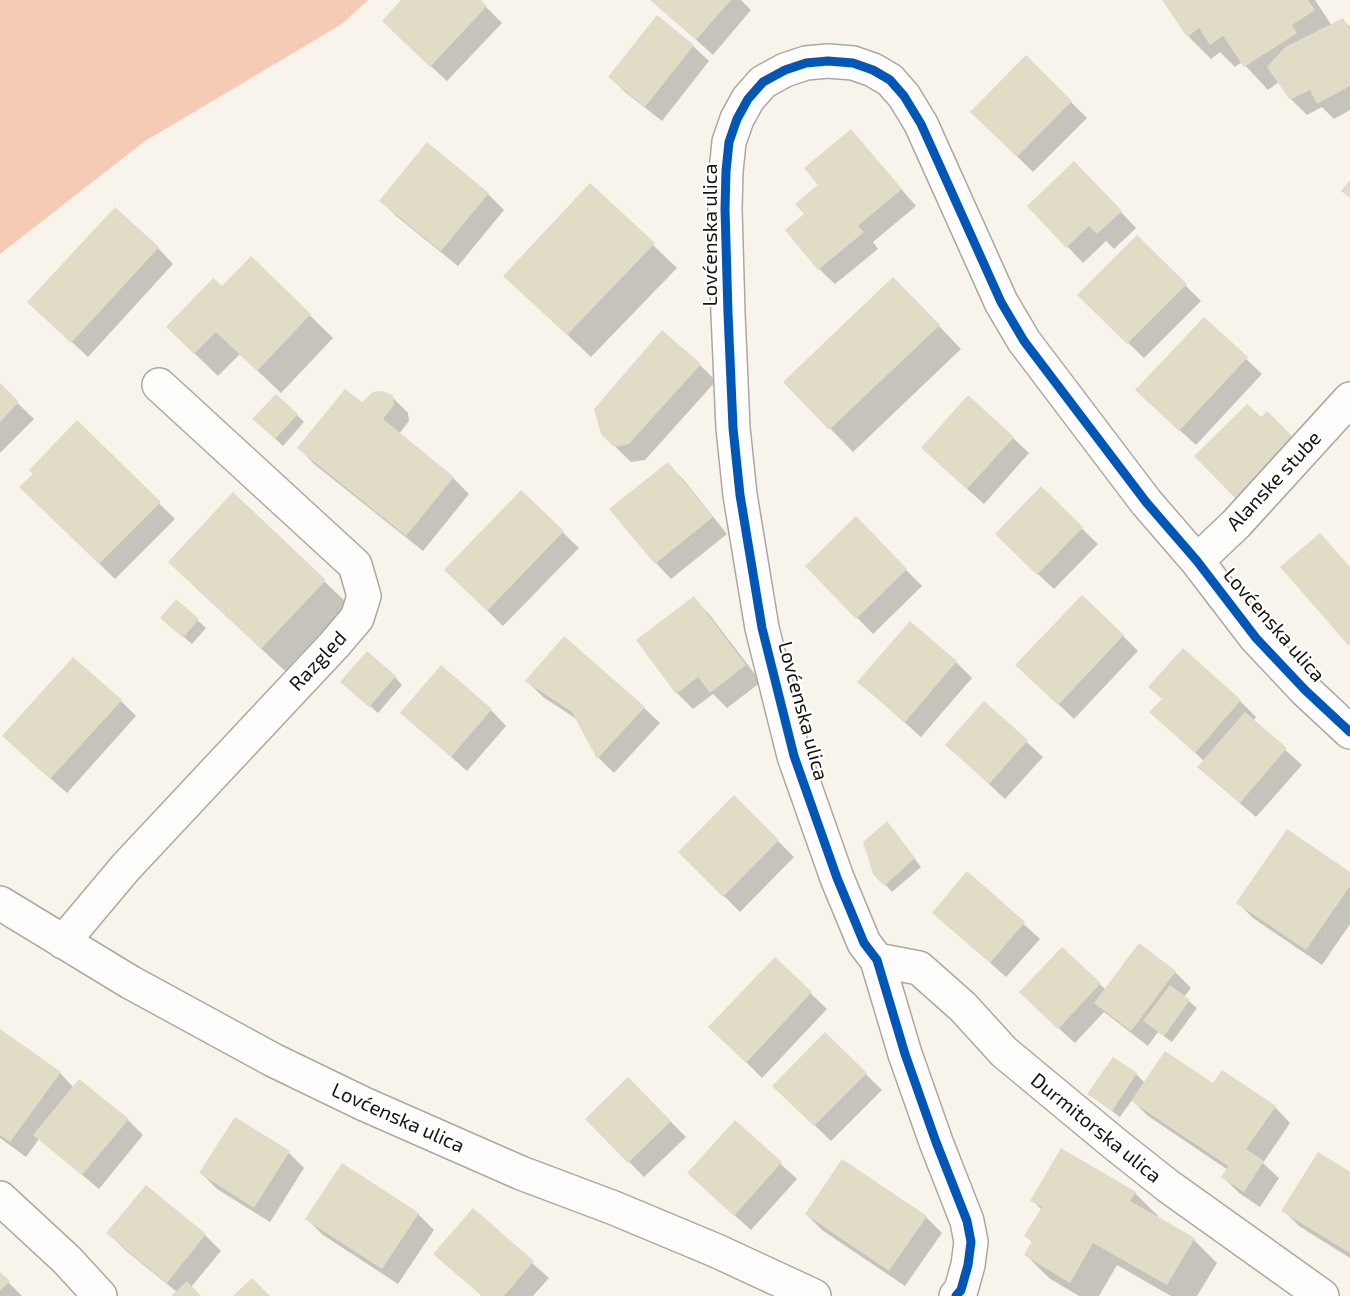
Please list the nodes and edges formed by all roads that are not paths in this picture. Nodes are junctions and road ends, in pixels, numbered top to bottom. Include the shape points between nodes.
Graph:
1 (159, 385) dead end
2 (1350, 399) edge
3 (1197, 561) junction
4 (1350, 732) edge
5 (0, 903) edge
6 (63, 942) junction
7 (877, 960) junction
8 (0, 1198) edge
9 (100, 1296) edge
10 (813, 1296) edge
11 (957, 1296) edge
12 (1322, 1296) edge

1 - 6 street, Razgled via 355,565 364,596 357,618 126,867
2 - 3 street, Alanske stube
3 - 4 street, Lovćenska ulica via 1256,638
3 - 7 street, Lovćenska ulica via 1146,502 1024,341 1001,302 921,124 890,80 853,63 828,61 806,63 763,82 737,119 729,142 726,171 728,313 740,495 762,628 794,756 837,878 864,943
5 - 6 street, Lovćenska ulica
6 - 10 street, Lovćenska ulica via 273,1060 364,1104 521,1173 717,1251
7 - 11 street, Lovćenska ulica via 905,1054 967,1221 971,1242 968,1265
7 - 12 street, Durmitorska ulica via 919,968 963,1007 1004,1052 1115,1144
8 - 9 street

